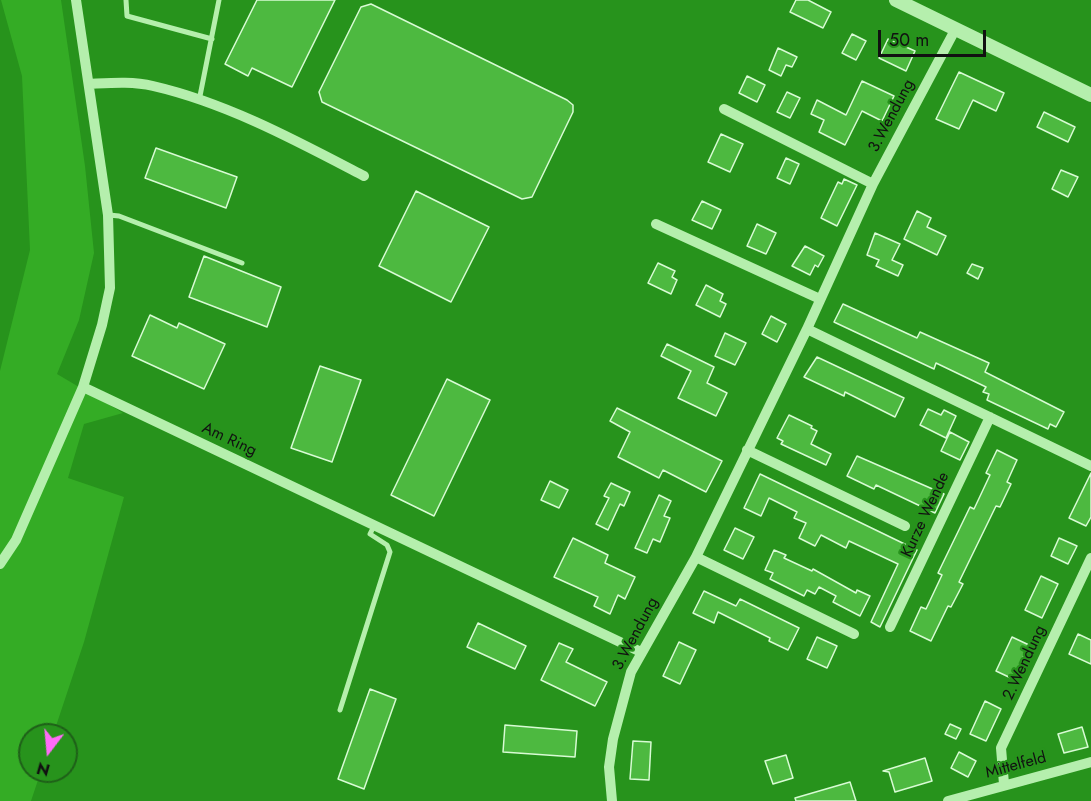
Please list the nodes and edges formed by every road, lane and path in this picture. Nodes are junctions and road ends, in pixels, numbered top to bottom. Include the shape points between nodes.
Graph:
1 (76, 0) edge
2 (126, 0) edge
3 (219, 0) edge
4 (896, 0) edge
5 (955, 30) junction
6 (212, 39) junction
7 (89, 84) junction
8 (1091, 95) edge
9 (199, 101) junction
10 (724, 109) dead end
11 (364, 176) dead end
12 (873, 184) junction
13 (108, 215) junction
14 (656, 224) dead end
15 (243, 263) dead end
16 (820, 299) junction
17 (807, 328) junction
18 (82, 387) junction
19 (990, 417) junction
20 (747, 450) junction
21 (1091, 466) edge
22 (905, 525) dead end
23 (374, 526) junction
24 (696, 557) junction
25 (1091, 558) edge
26 (0, 564) edge
27 (890, 627) dead end
28 (854, 633) dead end
29 (641, 652) junction
30 (340, 710) dead end
31 (1091, 762) edge
32 (1005, 784) junction
33 (612, 801) edge
34 (948, 801) edge

1 - 7 street
2 - 6 lane via 128,16
3 - 6 lane
4 - 5 street
5 - 8 street
5 - 12 street, 3.Wendung
6 - 9 lane
7 - 9 street via 130,82
7 - 13 street
9 - 11 street via 237,113
10 - 12 street
12 - 16 street, 3.Wendung
13 - 15 lane
13 - 18 street via 110,288
14 - 16 street
16 - 17 street, 3.Wendung
17 - 19 street
17 - 20 street, 3.Wendung
18 - 23 street, Am Ring
18 - 26 street via 16,540
19 - 21 street
19 - 27 street, Kurze Wende
20 - 22 street
20 - 24 street, 3.Wendung
23 - 29 street, Am Ring
23 - 30 lane via 370,534 387,545 390,552
24 - 28 street
24 - 29 street, 3.Wendung
25 - 32 street, 2.Wendung via 1001,748
29 - 33 street, 3.Wendung via 617,715 609,767
31 - 32 street, Mittelfeld
32 - 34 street, Mittelfeld

